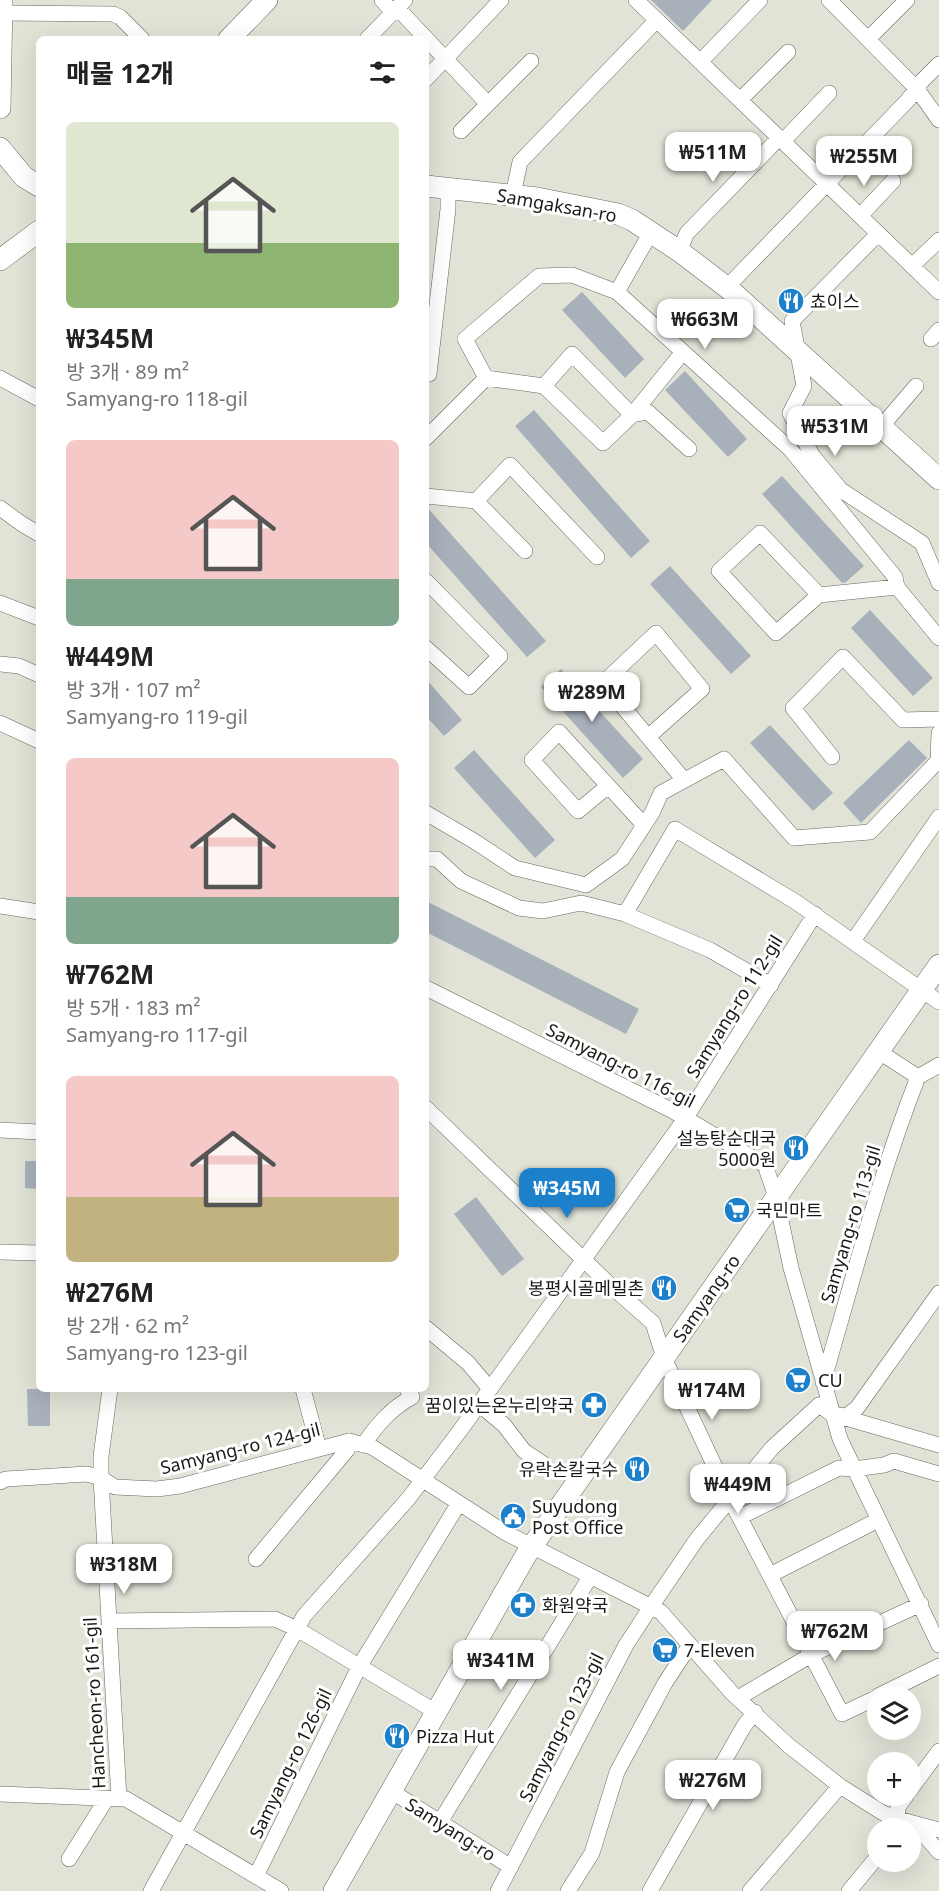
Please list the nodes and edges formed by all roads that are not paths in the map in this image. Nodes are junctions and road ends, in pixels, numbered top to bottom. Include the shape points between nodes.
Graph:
1 (267, 0) edge
2 (382, 0) edge
3 (501, 0) edge
4 (636, 0) edge
5 (760, 0) edge
6 (829, 0) edge
7 (908, 0) edge
8 (400, 5) edge
9 (2, 6) edge
10 (116, 7) edge
11 (656, 21) junction
12 (139, 36) edge
13 (232, 36) edge
14 (370, 36) edge
15 (423, 36) edge
16 (868, 39) junction
17 (429, 43) edge
18 (788, 52) dead end
19 (444, 59) junction
20 (531, 62) dead end
21 (700, 62) junction
22 (939, 64) edge
23 (429, 76) edge
24 (916, 88) junction
25 (829, 93) dead end
26 (740, 100) junction
27 (488, 104) junction
28 (0, 108) edge
29 (939, 120) edge
30 (461, 131) dead end
31 (781, 139) junction
32 (0, 148) edge
33 (893, 181) dead end
34 (826, 183) junction
35 (36, 184) edge
36 (429, 186) edge
37 (448, 187) junction
38 (513, 195) junction
39 (860, 216) junction
40 (651, 232) junction
41 (36, 233) edge
42 (878, 234) junction
43 (939, 240) edge
44 (679, 251) junction
45 (0, 260) edge
46 (912, 266) junction
47 (727, 287) junction
48 (617, 292) junction
49 (939, 292) edge
50 (796, 350) junction
51 (683, 352) junction
52 (429, 374) edge
53 (0, 378) edge
54 (486, 378) junction
55 (544, 386) junction
56 (916, 386) dead end
57 (36, 397) edge
58 (632, 415) junction
59 (881, 427) junction
60 (429, 435) edge
61 (688, 449) dead end
62 (939, 479) edge
63 (429, 496) edge
64 (477, 501) junction
65 (0, 508) edge
66 (36, 532) edge
67 (525, 551) dead end
68 (597, 557) dead end
69 (939, 583) edge
70 (429, 584) edge
71 (897, 587) junction
72 (819, 594) junction
73 (0, 603) edge
74 (36, 617) edge
75 (939, 638) edge
76 (429, 651) edge
77 (0, 664) edge
78 (36, 674) edge
79 (939, 719) edge
80 (0, 723) edge
81 (939, 733) edge
82 (648, 737) junction
83 (36, 740) edge
84 (832, 757) dead end
85 (684, 780) junction
86 (608, 786) junction
87 (429, 815) edge
88 (939, 817) edge
89 (644, 825) junction
90 (429, 859) edge
91 (0, 906) edge
92 (36, 912) edge
93 (625, 914) junction
94 (815, 914) junction
95 (853, 941) junction
96 (939, 965) edge
97 (771, 985) junction
98 (429, 990) edge
99 (922, 990) junction
100 (939, 1002) edge
101 (878, 1051) junction
102 (939, 1065) edge
103 (918, 1077) junction
104 (429, 1111) edge
105 (685, 1119) junction
106 (0, 1130) edge
107 (36, 1132) edge
108 (776, 1197) junction
109 (0, 1252) edge
110 (36, 1253) edge
111 (585, 1259) junction
112 (939, 1293) edge
113 (429, 1330) edge
114 (664, 1358) junction
115 (823, 1382) junction
116 (490, 1389) junction
117 (110, 1392) edge
118 (304, 1392) edge
119 (408, 1392) edge
120 (479, 1404) junction
121 (832, 1414) junction
122 (356, 1443) junction
123 (939, 1445) edge
124 (319, 1449) junction
125 (545, 1465) dead end
126 (854, 1469) junction
127 (939, 1474) edge
128 (101, 1478) junction
129 (422, 1480) junction
130 (0, 1482) edge
131 (730, 1498) junction
132 (459, 1503) junction
133 (740, 1517) junction
134 (878, 1520) junction
135 (532, 1546) junction
136 (256, 1559) dead end
137 (770, 1575) junction
138 (590, 1577) junction
139 (921, 1604) junction
140 (650, 1608) junction
141 (109, 1622) junction
142 (297, 1629) junction
143 (690, 1645) junction
144 (939, 1645) edge
145 (811, 1655) junction
146 (359, 1666) junction
147 (939, 1666) edge
148 (898, 1686) edge
149 (738, 1698) junction
150 (867, 1702) edge
151 (436, 1712) junction
152 (755, 1712) junction
153 (939, 1751) edge
154 (921, 1775) edge
155 (840, 1786) junction
156 (391, 1791) junction
157 (0, 1794) edge
158 (113, 1798) junction
159 (889, 1818) edge
160 (440, 1822) junction
161 (921, 1827) edge
162 (939, 1830) edge
163 (183, 1833) junction
164 (921, 1834) edge
165 (939, 1852) edge
166 (69, 1859) dead end
167 (511, 1867) junction
168 (867, 1869) edge
169 (256, 1876) junction
170 (151, 1891) edge
171 (281, 1891) edge
172 (334, 1891) edge
173 (498, 1891) edge
174 (568, 1891) edge
175 (651, 1891) edge
176 (750, 1891) edge
177 (849, 1891) edge

1 - 13 main road
2 - 8 street
3 - 19 street
4 - 11 street
5 - 21 street
6 - 16 street
7 - 16 street
8 - 14 street
8 - 15 street via 402,13
9 - 10 street
9 - 28 main road
10 - 12 street
11 - 21 street
11 - 38 street via 520,162
16 - 24 street
17 - 19 street
18 - 26 street
19 - 23 street
19 - 27 street
20 - 27 street
21 - 26 street
22 - 24 street
24 - 29 street
24 - 34 street
25 - 31 street
26 - 31 street
27 - 30 street
31 - 34 street
31 - 44 street via 687,233
32 - 35 main road via 24,177
33 - 39 street
34 - 39 street
34 - 47 street
36 - 37 main road, Samgaksan-ro
37 - 38 main road, Samgaksan-ro
37 - 52 street
38 - 40 main road, Samgaksan-ro via 618,214
39 - 42 street
40 - 44 main road, Samgaksan-ro
40 - 48 street
41 - 45 main road
42 - 46 street
42 - 50 street via 792,321
43 - 46 street
44 - 47 main road, Samgaksan-ro
46 - 49 street
47 - 50 main road, Samgaksan-ro
48 - 51 street
48 - 54 street via 572,275 539,276 465,339
50 - 59 main road, Samgaksan-ro
50 - 69 street via 804,386 790,413 812,455 841,490 922,543
51 - 58 street
51 - 71 street via 790,449 895,577
53 - 57 street
54 - 55 street
54 - 60 street
55 - 58 street via 603,443
55 - 58 street via 572,354
56 - 59 street
58 - 61 street via 648,412
59 - 62 main road, Samgaksan-ro
63 - 64 street
64 - 67 street
64 - 68 street via 510,465
65 - 66 street
70 - 76 street via 500,656 469,687
71 - 72 street
71 - 75 street
72 - 72 street via 776,633 719,571 760,534
73 - 74 street
77 - 78 street
79 - 84 street via 903,720 843,657 793,708
80 - 83 street
81 - 85 street via 938,761 870,832 794,838 724,759
82 - 82 street via 603,683 656,633 702,689
82 - 85 street
85 - 89 street via 661,793
86 - 86 street via 559,732 532,760 578,811
86 - 89 street
87 - 89 street via 515,868 586,885 622,859
88 - 95 street
90 - 93 street via 437,859 461,881 519,908 543,911 581,903
91 - 92 street
93 - 94 street via 675,829
93 - 97 street via 710,950
94 - 95 street
94 - 97 street, Samyang-ro 112-gil
95 - 99 street
96 - 99 main road, Samyang-ro
97 - 105 street, Samyang-ro 112-gil
98 - 105 street, Samyang-ro 116-gil
99 - 100 street
99 - 101 main road, Samyang-ro
101 - 103 street
101 - 108 main road, Samyang-ro
102 - 103 street
103 - 115 street, Samyang-ro 113-gil via 884,1174
104 - 111 street
105 - 108 street, Samyang-ro 116-gil via 765,1165
105 - 111 street, Samyang-ro 112-gil
106 - 107 street
108 - 114 main road, Samyang-ro
108 - 115 street, Samyang-ro 116-gil
109 - 110 street
111 - 114 street via 653,1323
111 - 116 street, Samyang-ro 112-gil
112 - 121 street via 857,1408 846,1416
113 - 116 street via 468,1363
114 - 131 street
114 - 135 main road, Samyang-ro
115 - 121 street, Samyang-ro 116-gil
116 - 120 street, Samyang-ro 112-gil
117 - 128 street, Hancheon-ro 161-gil
118 - 124 street
119 - 122 street, Samyang-ro 124-gil via 411,1397
120 - 125 street via 504,1425 524,1451
120 - 129 street, Samyang-ro 112-gil
121 - 123 street
121 - 126 street, Samyang-ro 116-gil
121 - 131 street, Samyang-ro 123-gil via 819,1405 808,1413
122 - 124 street, Samyang-ro 124-gil
122 - 129 street via 372,1447
122 - 136 street, Samyang-ro 124-gil
124 - 128 street, Samyang-ro 124-gil via 180,1486 116,1487
126 - 127 street via 894,1461
126 - 133 street via 839,1468
126 - 134 street, Samyang-ro 116-gil
128 - 130 street, Samyang-ro 124-gil via 87,1474
128 - 141 street, Hancheon-ro 161-gil
129 - 132 street
129 - 142 street
131 - 133 street
131 - 140 street, Samyang-ro 123-gil
132 - 135 street
132 - 146 street
133 - 137 street
134 - 137 street
134 - 139 street, Samyang-ro 116-gil
135 - 138 street
135 - 151 main road, Samyang-ro
137 - 145 street
138 - 140 street
138 - 160 street
139 - 144 street, Samyang-ro 116-gil
139 - 145 street
140 - 143 street via 661,1612
140 - 167 street, Samyang-ro 123-gil via 626,1645
141 - 142 street via 275,1619
141 - 158 street, Hancheon-ro 161-gil
142 - 146 street
142 - 163 street
143 - 149 street
143 - 174 street via 617,1772 592,1853
145 - 149 street
145 - 150 street via 842,1714
146 - 151 street
146 - 169 street, Samyang-ro 126-gil
147 - 148 street
149 - 152 street
151 - 156 main road, Samyang-ro
152 - 155 street via 788,1745
152 - 175 street
153 - 154 street
155 - 159 street
155 - 176 street
156 - 160 street, Samyang-ro
156 - 172 main road, Samyang-ro
157 - 158 street
158 - 163 street via 126,1799
158 - 166 street
160 - 167 street, Samyang-ro
161 - 162 street
163 - 169 street
163 - 170 street
164 - 165 street
167 - 173 street, Samyang-ro 123-gil
168 - 177 street
169 - 171 street

